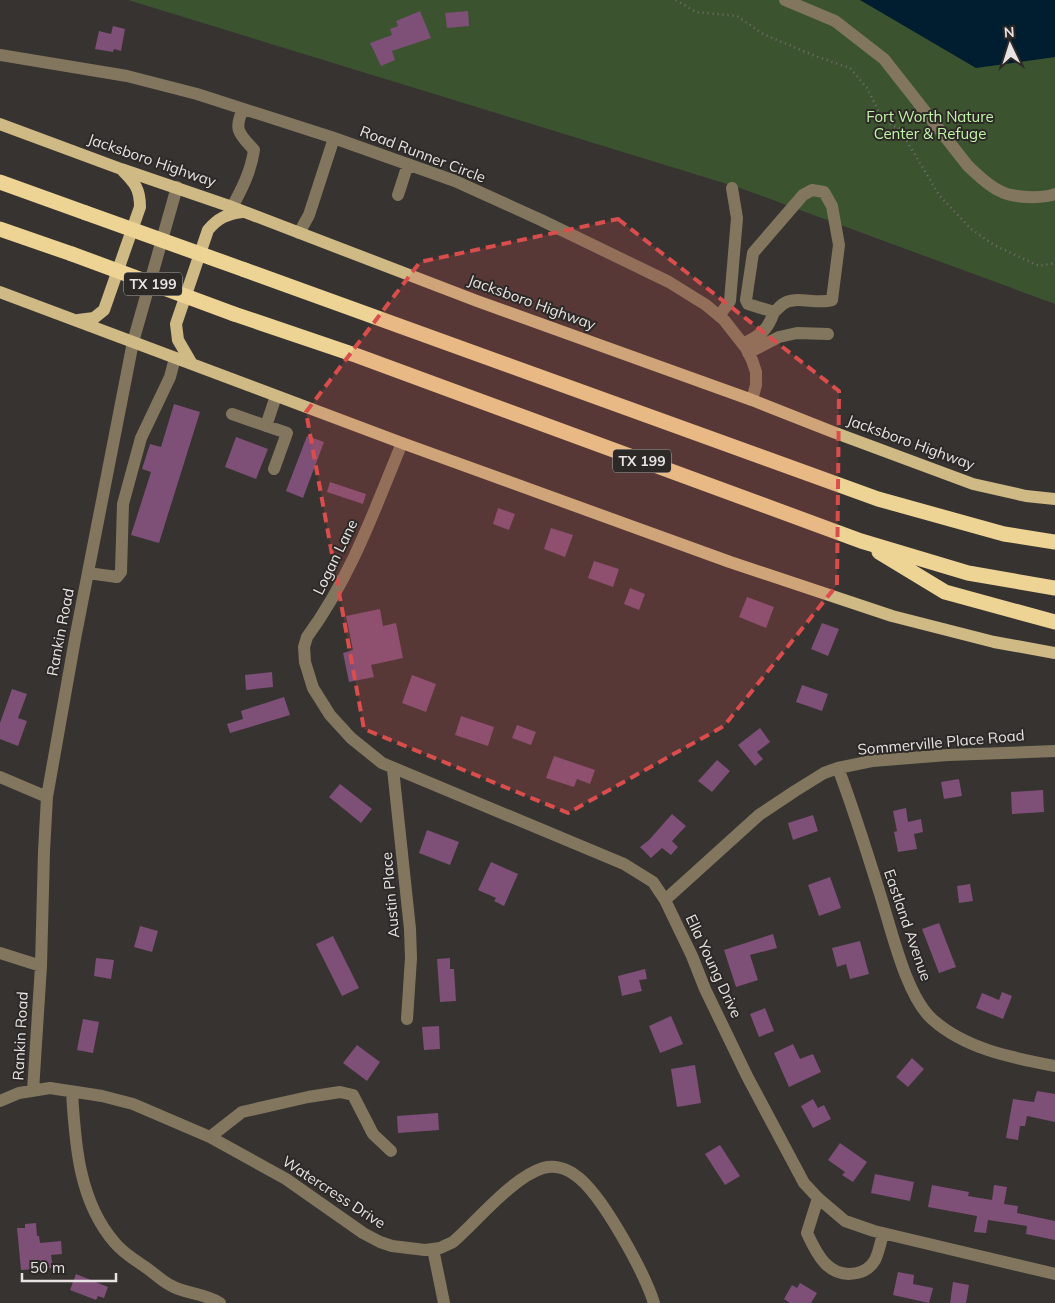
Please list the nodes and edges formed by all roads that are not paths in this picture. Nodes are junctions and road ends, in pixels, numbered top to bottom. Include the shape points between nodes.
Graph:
1 (785, 0) edge
2 (0, 55) edge
3 (243, 109) junction
4 (0, 124) edge
5 (334, 138) junction
6 (408, 164) junction
7 (121, 169) junction
8 (0, 182) edge
9 (177, 188) junction
10 (732, 188) dead end
11 (1055, 194) edge
12 (398, 195) dead end
13 (232, 207) junction
14 (244, 212) junction
15 (0, 229) edge
16 (299, 233) junction
17 (0, 292) edge
18 (774, 312) junction
19 (720, 316) junction
20 (73, 320) junction
21 (828, 334) dead end
22 (133, 342) junction
23 (746, 348) junction
24 (175, 358) junction
25 (192, 364) junction
26 (276, 396) junction
27 (752, 400) junction
28 (232, 414) dead end
29 (266, 426) junction
30 (402, 443) junction
31 (274, 468) dead end
32 (1055, 499) edge
33 (861, 541) junction
34 (1055, 542) edge
35 (88, 573) junction
36 (1055, 588) edge
37 (1055, 622) edge
38 (1055, 653) edge
39 (311, 683) joint
40 (1055, 751) edge
41 (393, 768) junction
42 (838, 768) junction
43 (0, 777) edge
44 (48, 798) junction
45 (665, 900) junction
46 (0, 953) edge
47 (40, 966) junction
48 (407, 1019) dead end
49 (1055, 1066) edge
50 (33, 1091) junction
51 (72, 1092) junction
52 (0, 1102) edge
53 (210, 1137) junction
54 (392, 1151) dead end
55 (818, 1198) junction
56 (883, 1233) junction
57 (433, 1249) junction
58 (1055, 1274) edge
59 (220, 1303) edge
60 (444, 1303) edge
61 (654, 1303) edge

1 - 11 street via 835,21 884,59 968,166 1000,192 1022,197
2 - 3 street, Road Runner Circle via 127,76 182,89
3 - 5 street, Road Runner Circle
3 - 13 street via 238,126 240,135 254,150 253,161
4 - 7 main road, Jacksboro Highway
5 - 6 street, Road Runner Circle
5 - 16 street via 309,215
6 - 12 street
6 - 19 street, Road Runner Circle via 455,181 567,232 669,282
7 - 9 main road, Jacksboro Highway
7 - 20 main road via 135,183 140,207 104,310 94,318
8 - 34 highway, bridge via 878,499 1004,534
9 - 13 main road, Jacksboro Highway
9 - 22 street, Rankin Road
10 - 19 street via 737,218 730,301
13 - 14 main road, Jacksboro Highway
14 - 16 main road, Jacksboro Highway
14 - 25 main road via 228,214 216,220 208,230 176,324 178,340
15 - 33 highway, TX 199, bridge via 358,356
16 - 27 main road, Jacksboro Highway
17 - 20 main road
18 - 18 street via 748,304 746,300 753,253 803,195 812,190 824,192 832,206 839,245 832,300 794,300 784,303
18 - 23 street via 769,326
19 - 23 street, Road Runner Circle
20 - 22 main road
21 - 23 street via 797,332
22 - 24 main road
22 - 35 street, Rankin Road
23 - 27 street, Road Runner Circle via 756,372
24 - 25 main road
24 - 35 street via 170,377 141,438 123,504 121,572 117,577
25 - 26 main road
26 - 29 street
26 - 30 main road
27 - 32 main road, Jacksboro Highway via 972,484
28 - 29 street
29 - 31 street via 286,433
30 - 38 main road via 730,562 892,616 994,642
30 - 39 street, Logan Lane via 340,587 307,638 305,662
33 - 36 highway, TX 199 via 968,573
33 - 37 highway via 945,592
35 - 44 street, Rankin Road
39 - 41 street, Ella Young Drive via 330,715 351,738
40 - 42 street, Sommerville Place Road via 938,755 872,761
41 - 45 street, Ella Young Drive via 624,864 653,882
41 - 48 street, Austin Place via 410,929
42 - 45 street, Sommerville Place Road via 795,790 759,815
42 - 49 street, Eastland Avenue via 901,960 915,996 931,1018 970,1043
43 - 44 street
44 - 47 street, Rankin Road
45 - 55 street, Ella Young Drive via 747,1076 804,1182
46 - 47 street
47 - 50 street, Rankin Road
50 - 51 street, Watercress Drive via 50,1088
50 - 52 street, Watercress Drive via 19,1093
51 - 53 street, Watercress Drive via 133,1104
51 - 59 street via 80,1169 88,1197 103,1228 124,1252 171,1286
53 - 54 street via 242,1112 340,1092 353,1095 373,1134
53 - 57 street, Watercress Drive via 286,1179 380,1242
55 - 56 street, Ella Young Drive via 845,1221
55 - 56 street via 807,1233 817,1255 834,1271 849,1275 866,1271 876,1259
56 - 58 street, Ella Young Drive
57 - 60 street
57 - 61 street, Watercress Drive via 452,1242 517,1181 542,1168 564,1169 575,1174 600,1200 640,1269

